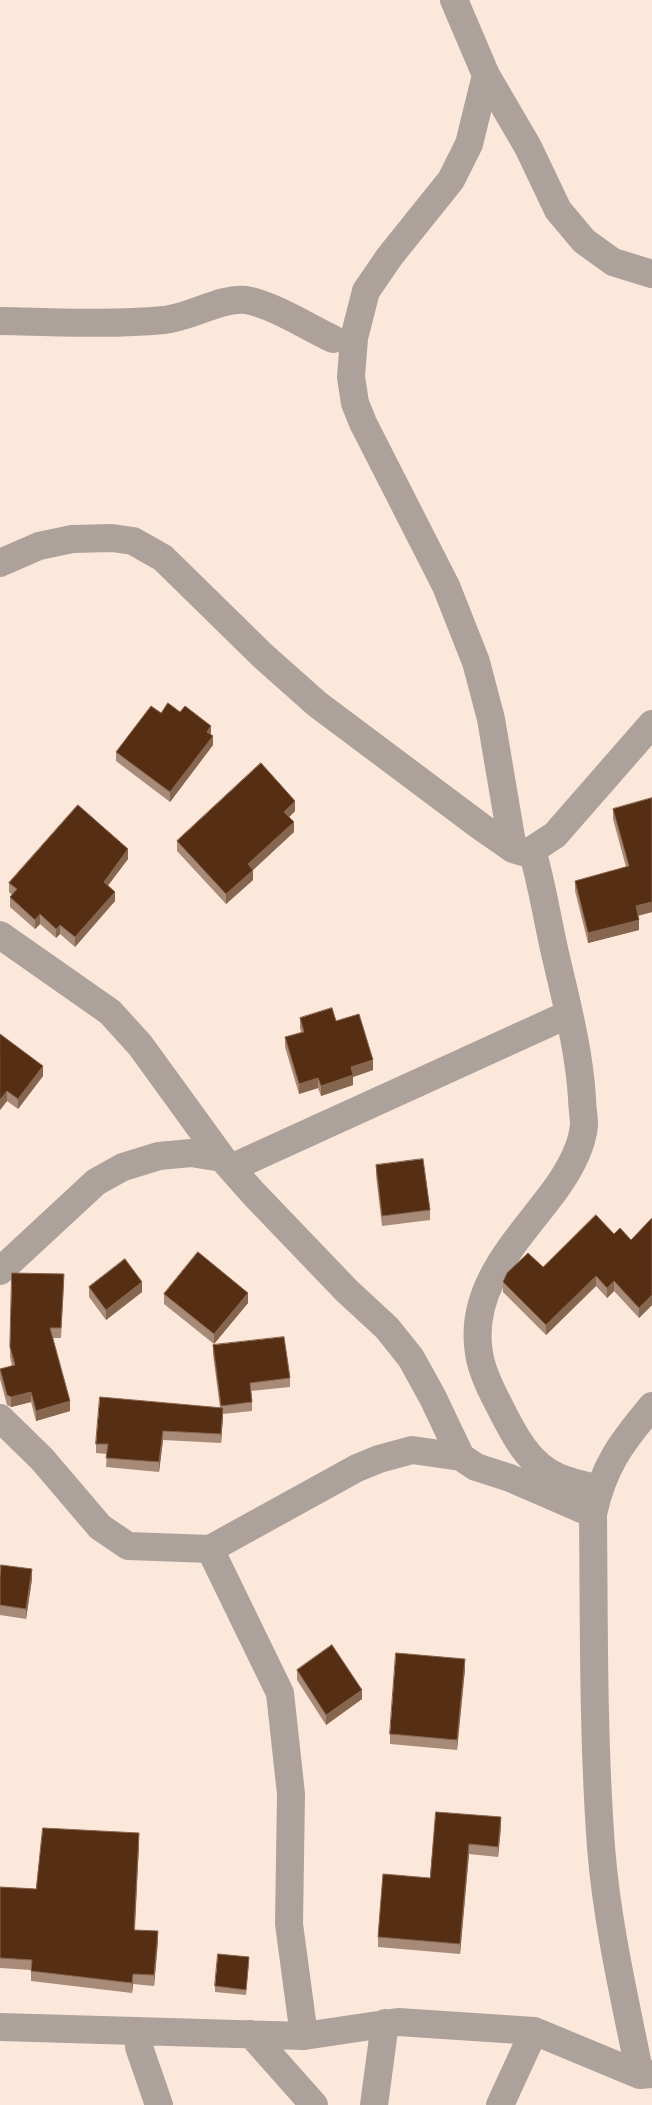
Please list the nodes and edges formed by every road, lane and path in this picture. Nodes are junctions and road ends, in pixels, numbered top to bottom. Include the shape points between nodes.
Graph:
1 (454, 0) edge
2 (486, 75) junction
3 (652, 274) edge
4 (0, 321) edge
5 (333, 339) dead end
6 (0, 563) edge
7 (652, 724) edge
8 (522, 849) junction
9 (0, 935) edge
10 (569, 1014) junction
11 (227, 1163) junction
12 (0, 1271) edge
13 (652, 1406) edge
14 (0, 1418) edge
15 (461, 1457) junction
16 (595, 1502) junction
17 (210, 1549) junction
18 (386, 2023) junction
19 (0, 2027) edge
20 (534, 2031) junction
21 (252, 2034) junction
22 (304, 2036) junction
23 (139, 2047) dead end
24 (646, 2074) edge
25 (159, 2105) edge
26 (314, 2105) edge
27 (374, 2105) edge
28 (500, 2105) edge

1 - 2 street
2 - 3 street via 528,147 558,210 584,242 613,262
2 - 8 street via 469,144 451,180 366,291 354,338 351,377 355,403 363,423 446,586 476,662
4 - 5 street via 167,320 244,300 262,304
6 - 8 street via 39,546 72,539 133,541 163,558 317,704
7 - 8 street via 555,835
8 - 10 street via 544,890
9 - 11 street via 110,1012 140,1045
10 - 11 street
10 - 16 street via 584,1126 566,1174 493,1274 482,1303 479,1354 493,1392 526,1453
11 - 12 street via 191,1153 159,1156 123,1166 96,1182
11 - 15 street via 347,1291 387,1328 411,1358
13 - 16 street via 611,1462
14 - 17 street via 42,1459 100,1527 128,1546
15 - 16 street via 476,1467
15 - 17 street via 412,1450 379,1458
16 - 24 street via 595,1695 601,1848 613,1936
17 - 22 street via 280,1693 291,1794 289,1924
18 - 20 street
18 - 22 street
18 - 27 street
19 - 21 street
20 - 24 street
20 - 28 street
21 - 22 street
21 - 26 street
23 - 25 street

